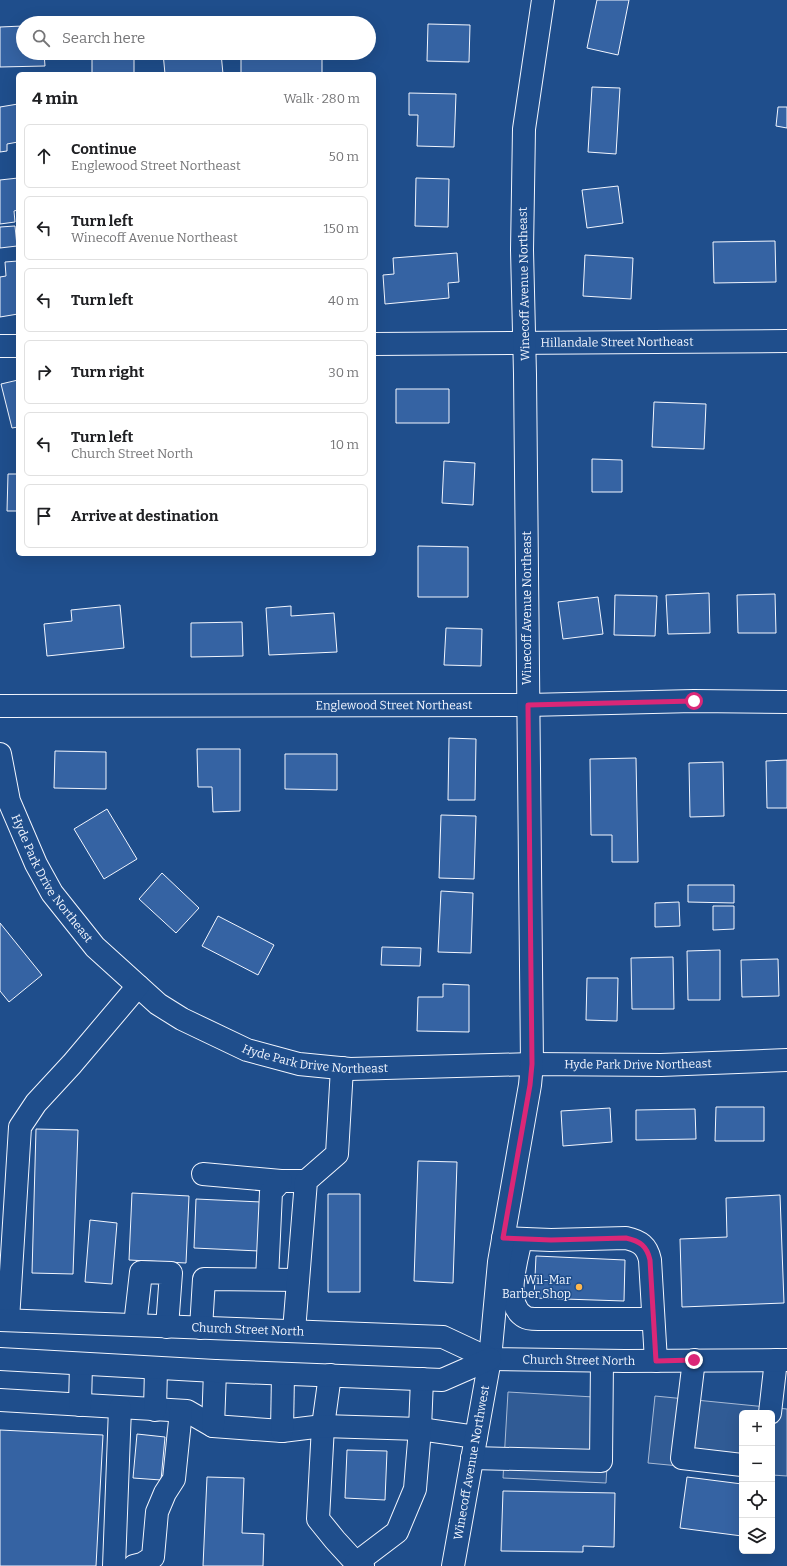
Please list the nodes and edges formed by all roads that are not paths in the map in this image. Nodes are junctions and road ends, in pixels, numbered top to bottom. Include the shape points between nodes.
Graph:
1 (543, 0) edge
2 (787, 341) edge
3 (525, 343) junction
4 (376, 344) edge
5 (0, 346) edge
6 (16, 346) edge
7 (787, 702) edge
8 (528, 705) junction
9 (0, 706) edge
10 (0, 754) edge
11 (138, 986) junction
12 (787, 1060) edge
13 (532, 1064) junction
14 (342, 1068) junction
15 (203, 1174) dead end
16 (281, 1181) junction
17 (306, 1181) junction
18 (512, 1239) junction
19 (506, 1277) junction
20 (266, 1280) junction
21 (298, 1280) junction
22 (653, 1319) junction
23 (4, 1320) edge
24 (135, 1325) junction
25 (167, 1327) junction
26 (201, 1328) junction
27 (294, 1331) junction
28 (490, 1359) junction
29 (0, 1360) edge
30 (694, 1360) junction
31 (782, 1360) edge
32 (602, 1361) junction
33 (656, 1361) junction
34 (81, 1364) junction
35 (156, 1368) junction
36 (215, 1371) junction
37 (284, 1374) junction
38 (330, 1376) junction
39 (422, 1379) junction
40 (0, 1400) edge
41 (80, 1405) junction
42 (120, 1408) junction
43 (156, 1410) junction
44 (771, 1410) edge
45 (181, 1411) junction
46 (213, 1426) junction
47 (323, 1426) junction
48 (420, 1429) junction
49 (282, 1431) junction
50 (476, 1437) junction
51 (472, 1458) junction
52 (739, 1465) edge
53 (360, 1565) edge
54 (114, 1566) edge
55 (134, 1566) edge
56 (453, 1566) edge

1 - 3 street, Winecoff Avenue Northeast via 524,129 522,250
2 - 3 street, Hillandale Street Northeast
3 - 4 street, Hillandale Street Northeast
3 - 8 street, Winecoff Avenue Northeast
5 - 6 street
7 - 8 street, Englewood Street Northeast via 694,701
8 - 9 street, Englewood Street Northeast
8 - 13 street, Winecoff Avenue Northeast
10 - 11 street, Hyde Park Drive Northeast via 9,801 36,864 52,893 95,947
11 - 14 street, Hyde Park Drive Northeast via 158,1004 182,1019 247,1050 299,1064
11 - 23 street via 36,1103 20,1127
12 - 13 street, Hyde Park Drive Northeast via 661,1065
13 - 14 street, Hyde Park Drive Northeast
13 - 18 street, Winecoff Avenue Northeast
14 - 17 street via 337,1154
15 - 16 street
16 - 17 street
16 - 20 street via 270,1192
17 - 21 street
18 - 19 street, Winecoff Avenue Northeast
18 - 22 street via 634,1239 648,1251
19 - 22 street via 517,1310 526,1317
19 - 28 street, Winecoff Avenue Northeast
20 - 21 street
20 - 26 street via 204,1279
21 - 27 street
22 - 33 street
23 - 24 street, Church Street North
24 - 25 street, Church Street North
24 - 25 street via 141,1272 171,1273
25 - 26 street, Church Street North
26 - 27 street, Church Street North
27 - 28 street, Church Street North via 443,1337
28 - 32 street, Church Street North
28 - 39 street, Church Street North via 442,1380
28 - 50 street, Winecoff Avenue Northwest
29 - 34 street, Church Street North
30 - 31 street, Church Street North
30 - 33 street, Church Street North
30 - 52 street via 682,1458
31 - 44 street
32 - 33 street, Church Street North
32 - 51 street via 601,1461
34 - 35 street, Church Street North
34 - 41 street
35 - 36 street, Church Street North
35 - 43 street
36 - 37 street, Church Street North
36 - 46 street
37 - 38 street, Church Street North
37 - 49 street
38 - 39 street, Church Street North
38 - 47 street
39 - 48 street
40 - 41 street
41 - 42 street
42 - 43 street
42 - 54 street
43 - 45 street
45 - 46 street via 187,1411
45 - 55 street via 174,1479 164,1493 156,1512 153,1557
46 - 49 street
47 - 48 street
47 - 49 street
47 - 53 street via 318,1519 334,1540
48 - 50 street
48 - 53 street via 415,1489 397,1532
50 - 51 street, Winecoff Avenue Northwest
51 - 56 street, Winecoff Avenue Northwest

